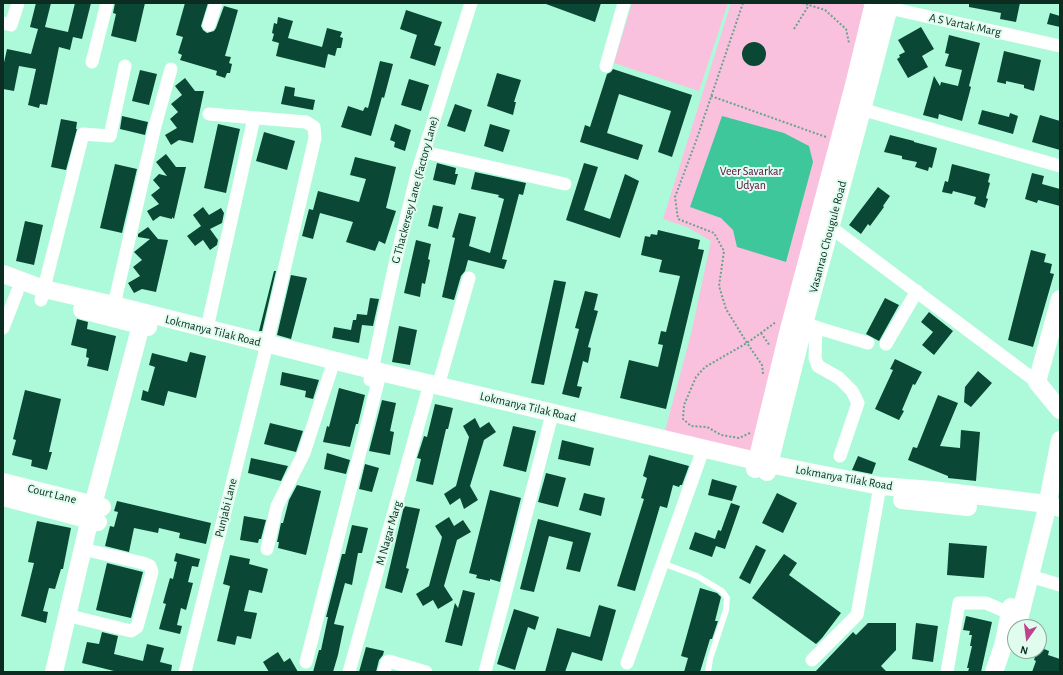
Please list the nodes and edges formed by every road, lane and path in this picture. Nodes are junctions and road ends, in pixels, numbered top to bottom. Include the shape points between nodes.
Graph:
1 (18, 3) edge
2 (107, 3) edge
3 (216, 3) edge
4 (471, 3) edge
5 (624, 3) edge
6 (743, 3) edge
7 (802, 3) edge
8 (879, 4) edge
9 (809, 5) junction
10 (3, 23) edge
11 (209, 25) dead end
12 (794, 29) dead end
13 (846, 29) dead end
14 (1060, 46) edge
15 (92, 62) dead end
16 (125, 66) dead end
17 (606, 66) dead end
18 (171, 69) dead end
19 (711, 96) junction
20 (855, 108) junction
21 (209, 114) dead end
22 (254, 118) junction
23 (828, 137) dead end
24 (424, 152) junction
25 (1060, 166) edge
26 (565, 184) dead end
27 (824, 223) junction
28 (3, 274) edge
29 (469, 278) dead end
30 (10, 289) edge
31 (916, 290) junction
32 (42, 295) junction
33 (1060, 299) edge
34 (114, 305) junction
35 (780, 319) dead end
36 (147, 320) junction
37 (810, 325) junction
38 (3, 328) edge
39 (207, 328) junction
40 (761, 333) junction
41 (747, 343) junction
42 (868, 343) dead end
43 (886, 344) dead end
44 (770, 346) dead end
45 (266, 350) junction
46 (762, 365) dead end
47 (331, 370) junction
48 (374, 378) junction
49 (1037, 382) junction
50 (432, 390) junction
51 (1060, 410) edge
52 (550, 422) junction
53 (740, 438) dead end
54 (1060, 440) edge
55 (840, 456) dead end
56 (700, 458) junction
57 (762, 466) junction
58 (3, 482) edge
59 (879, 492) junction
60 (3, 497) edge
61 (1049, 512) edge
62 (96, 514) junction
63 (267, 549) dead end
64 (91, 551) junction
65 (662, 563) junction
66 (1030, 576) junction
67 (1060, 585) edge
68 (74, 617) junction
69 (1015, 619) edge
70 (1007, 636) edge
71 (1009, 659) edge
72 (812, 660) dead end
73 (306, 662) dead end
74 (627, 663) dead end
75 (421, 671) edge
76 (54, 672) edge
77 (60, 672) edge
78 (185, 672) edge
79 (350, 672) edge
80 (384, 672) edge
81 (485, 672) edge
82 (708, 672) edge
83 (946, 672) edge
84 (994, 672) edge
85 (1006, 672) edge

1 - 10 street via 11,25
2 - 15 street
3 - 11 street
4 - 24 street, G Thackersey Lane (Factory Lane)
5 - 17 street
6 - 19 path
7 - 9 path
8 - 14 street, A S Vartak Marg
8 - 20 street, Vasanrao Chougule Road
9 - 12 path
9 - 13 path via 825,10
16 - 32 street via 110,136 83,134
18 - 34 street
19 - 23 path
19 - 41 path via 675,197 678,219 714,233 724,251 719,286 726,309
20 - 25 street
20 - 27 street, Vasanrao Chougule Road
21 - 22 street
22 - 39 street
22 - 45 street, Punjabi Lane via 306,122 314,127 315,138
24 - 26 street
24 - 48 street, G Thackersey Lane (Factory Lane) via 394,268
27 - 31 street
27 - 37 street, Vasanrao Chougule Road
27 - 57 street, Vasanrao Chougule Road
28 - 32 street, Lokmanya Tilak Road
29 - 50 street, M Nagar Marg
30 - 32 street, Lokmanya Tilak Road
30 - 38 street
31 - 43 street
31 - 49 street
32 - 34 street, Lokmanya Tilak Road
32 - 36 street, Lokmanya Tilak Road
33 - 49 street
34 - 36 street, Lokmanya Tilak Road
35 - 40 path
36 - 39 street, Lokmanya Tilak Road
36 - 45 street, Lokmanya Tilak Road
36 - 62 street
37 - 42 street
37 - 55 street via 818,366 838,378 852,391 858,403
37 - 57 street, Vasanrao Chougule Road
39 - 45 street, Lokmanya Tilak Road
40 - 41 path
40 - 44 path
41 - 46 path
41 - 53 path via 705,366 696,377 684,405 683,419 691,426 707,427 720,435
45 - 47 street, Lokmanya Tilak Road
45 - 48 street, Lokmanya Tilak Road
45 - 78 street, Punjabi Lane
47 - 48 street, Lokmanya Tilak Road
47 - 63 street via 304,453 277,506
48 - 50 street, Lokmanya Tilak Road
48 - 73 street, G Thackersey Lane (Factory Lane)
49 - 51 street
50 - 52 street, Lokmanya Tilak Road
50 - 57 street, Lokmanya Tilak Road
50 - 79 street, M Nagar Marg
52 - 56 street, Lokmanya Tilak Road
52 - 81 street
54 - 61 street
56 - 57 street, Lokmanya Tilak Road
56 - 65 street
57 - 59 street, Lokmanya Tilak Road
58 - 62 street, Court Lane
59 - 61 street, Lokmanya Tilak Road via 932,490
59 - 72 street via 857,615
60 - 62 street, Court Lane
61 - 66 street
61 - 69 street via 1027,542
62 - 64 street
62 - 76 street
64 - 68 street
64 - 68 street via 143,563 150,566 152,572 137,627 131,630
65 - 74 street
65 - 82 lane via 697,576 722,591 727,598 726,610
66 - 67 street
66 - 69 street
68 - 77 street
69 - 83 street via 986,603 958,603
70 - 84 street
71 - 85 street
75 - 80 street via 389,661

